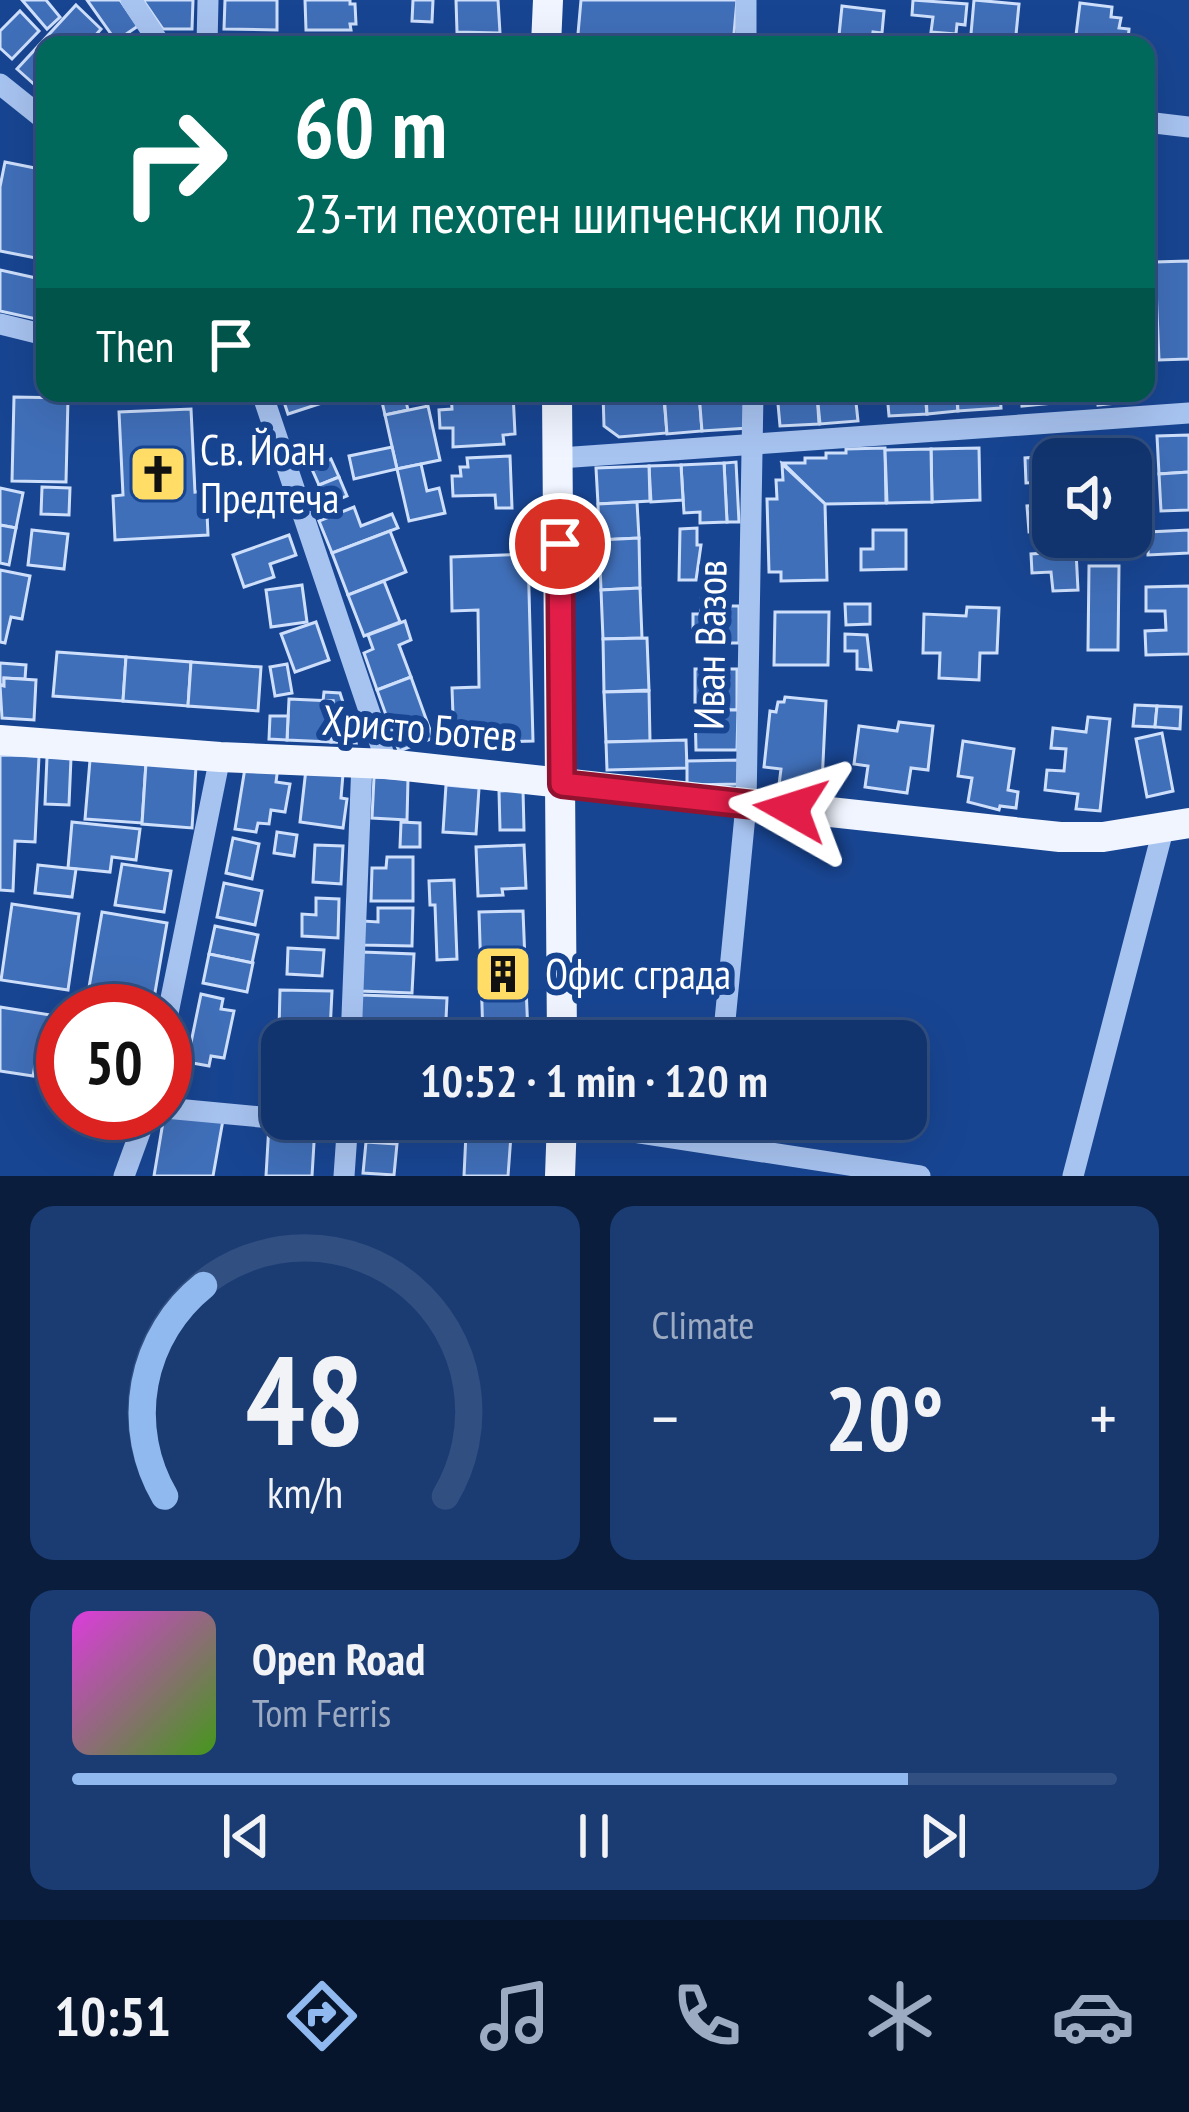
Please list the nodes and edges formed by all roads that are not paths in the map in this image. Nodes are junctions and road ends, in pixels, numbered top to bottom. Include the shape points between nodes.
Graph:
1 (131, 0) edge
2 (208, 0) edge
3 (548, 0) edge
4 (746, 0) edge
5 (155, 36) edge
6 (206, 36) edge
7 (546, 36) edge
8 (746, 36) edge
9 (0, 84) edge
10 (36, 113) edge
11 (1155, 123) edge
12 (1189, 127) edge
13 (0, 324) edge
14 (36, 333) edge
15 (265, 402) edge
16 (557, 402) edge
17 (753, 402) edge
18 (1189, 412) edge
19 (754, 446) junction
20 (560, 458) junction
21 (0, 740) edge
22 (220, 757) junction
23 (374, 763) junction
24 (562, 784) junction
25 (746, 805) junction
26 (1176, 826) edge
27 (174, 984) edge
28 (353, 1020) edge
29 (562, 1020) edge
30 (726, 1020) edge
31 (192, 1111) edge
32 (261, 1117) edge
33 (137, 1140) edge
34 (347, 1140) edge
35 (561, 1140) edge
36 (694, 1140) edge
37 (714, 1140) edge
38 (714, 1143) junction
39 (913, 1175) edge
40 (124, 1176) edge
41 (344, 1176) edge
42 (560, 1176) edge
43 (1072, 1176) edge

1 - 5 street
2 - 6 street
3 - 7 main road
4 - 8 street
9 - 10 street
11 - 12 street
13 - 14 street
15 - 23 street
16 - 20 main road
17 - 19 street, Иван Вазов
18 - 19 street
19 - 20 street
19 - 25 street, Иван Вазов
20 - 24 main road
21 - 22 main road, Христо Ботев
22 - 23 main road, Христо Ботев
22 - 27 street
23 - 24 main road, Христо Ботев
23 - 28 street
24 - 25 main road, Христо Ботев
24 - 29 main road
25 - 26 main road, Христо Ботев via 1060,837
25 - 30 street, Иван Вазов
26 - 43 street
31 - 32 street
33 - 40 street
34 - 41 street
35 - 42 main road
36 - 38 street
37 - 38 street
38 - 39 street

